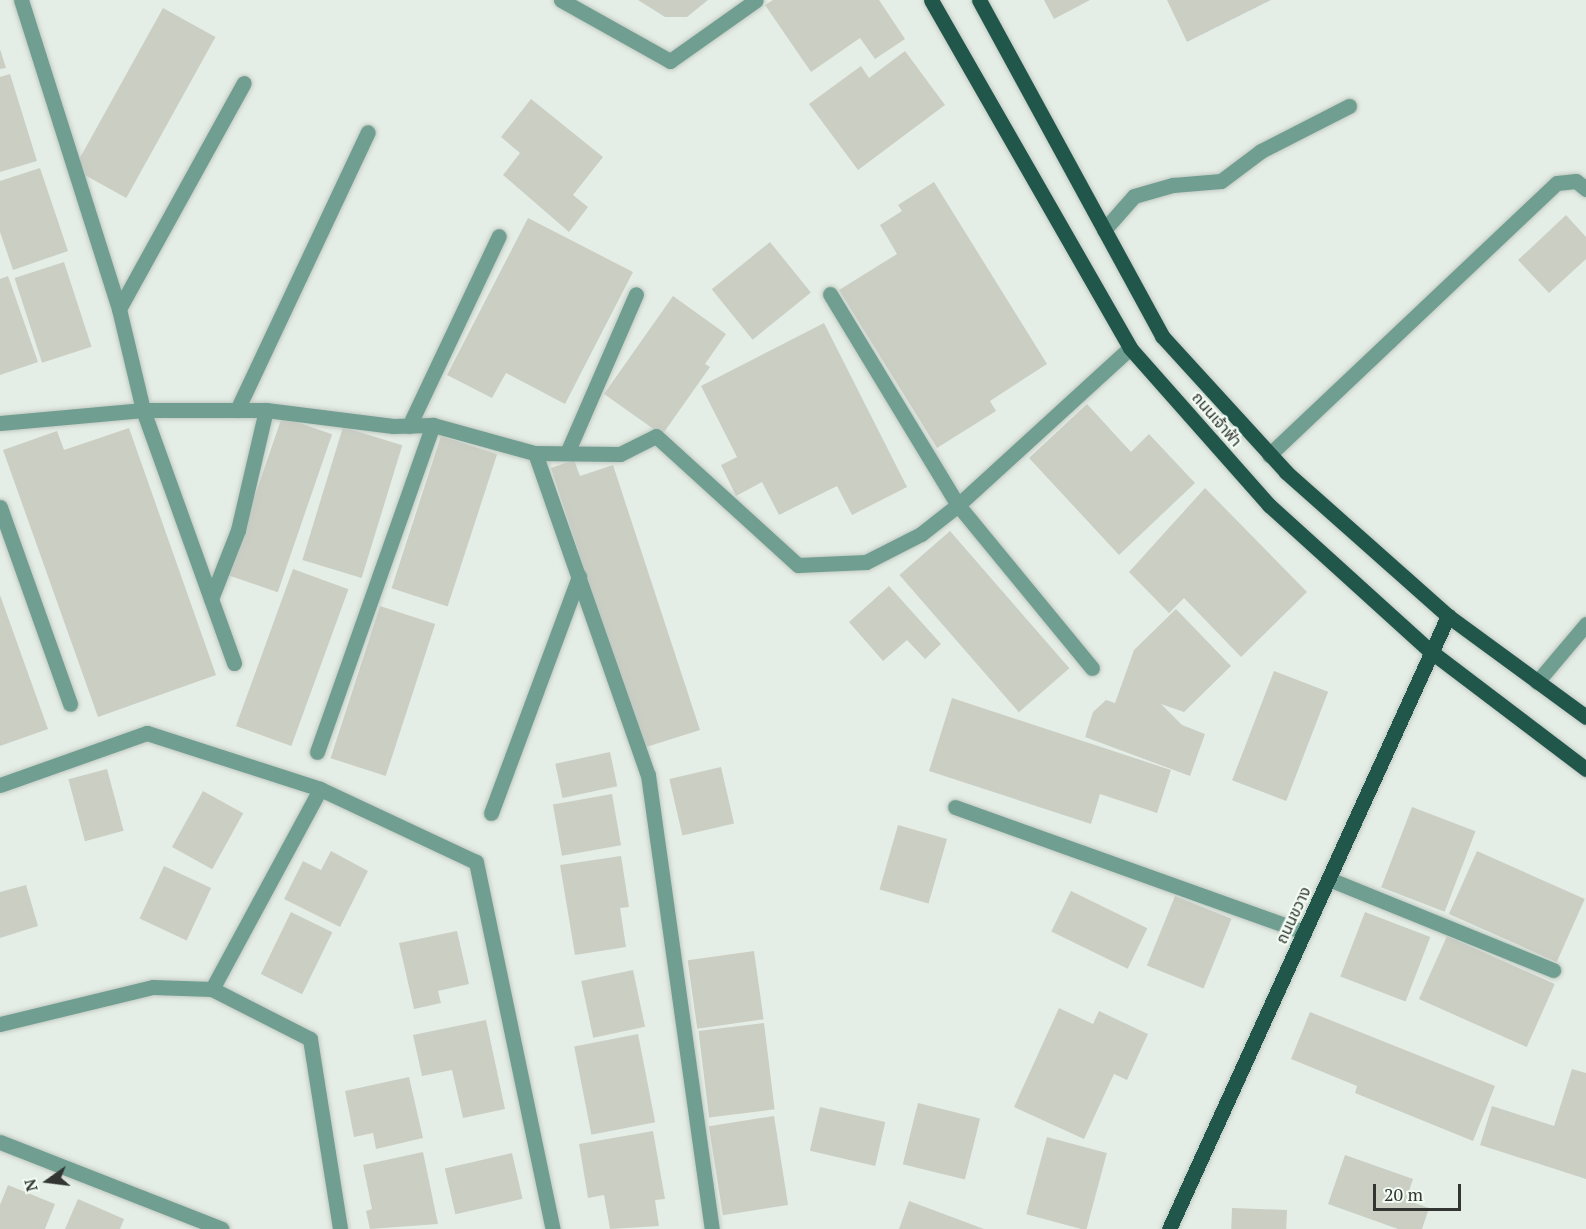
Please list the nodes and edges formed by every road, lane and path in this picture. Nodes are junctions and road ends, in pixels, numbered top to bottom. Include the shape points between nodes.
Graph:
1 (21, 0) edge
2 (561, 0) edge
3 (756, 0) edge
4 (931, 0) edge
5 (979, 0) edge
6 (244, 83) dead end
7 (1349, 106) dead end
8 (368, 132) dead end
9 (1586, 189) edge
10 (1104, 230) junction
11 (499, 236) dead end
12 (636, 294) dead end
13 (831, 294) dead end
14 (119, 309) junction
15 (1130, 348) junction
16 (143, 410) junction
17 (237, 410) junction
18 (266, 410) junction
19 (0, 423) edge
20 (433, 425) junction
21 (409, 426) junction
22 (535, 453) junction
23 (567, 453) junction
24 (1269, 455) junction
25 (958, 505) junction
26 (0, 507) edge
27 (579, 576) junction
28 (211, 599) junction
29 (1448, 616) junction
30 (1586, 624) edge
31 (1429, 650) junction
32 (234, 663) dead end
33 (1092, 668) dead end
34 (1538, 682) junction
35 (70, 704) dead end
36 (1586, 717) edge
37 (317, 752) dead end
38 (1586, 769) edge
39 (0, 785) edge
40 (320, 789) junction
41 (955, 807) dead end
42 (491, 813) dead end
43 (1329, 879) junction
44 (1304, 932) junction
45 (1553, 970) dead end
46 (212, 989) junction
47 (0, 1024) edge
48 (0, 1142) edge
49 (222, 1229) edge
50 (340, 1229) edge
51 (553, 1229) edge
52 (712, 1229) edge
53 (1169, 1229) edge

1 - 14 street
2 - 3 street via 670,61
4 - 15 main road, ถนนเจ้าฟ้า
5 - 10 main road, ถนนเจ้าฟ้า
6 - 14 street
7 - 10 street via 1261,151 1221,182 1173,185 1134,196
8 - 17 street
9 - 24 street via 1576,181 1557,183
10 - 24 main road, ถนนเจ้าฟ้า via 1162,336
11 - 21 street
12 - 23 street
13 - 25 street
14 - 16 street
15 - 25 street
15 - 31 main road, ถนนเจ้าฟ้า via 1269,505
16 - 17 street
16 - 19 street
16 - 28 street
17 - 18 street
18 - 21 street
18 - 28 street via 238,530
20 - 21 street
20 - 22 street
20 - 37 street
22 - 23 street
22 - 27 street
23 - 25 street via 620,454 656,436 798,565 866,562 921,534
24 - 29 main road, ถนนเจ้าฟ้า
25 - 33 street
26 - 35 street
27 - 42 street
27 - 52 street via 648,775
28 - 32 street
29 - 31 main road, ถนนขวาง
29 - 34 main road, ถนนเจ้าฟ้า
30 - 34 street
31 - 38 main road, ถนนเจ้าฟ้า
31 - 43 main road, ถนนขวาง
34 - 36 main road, ถนนเจ้าฟ้า
39 - 40 street via 147,733
40 - 46 street
40 - 51 street via 476,862
41 - 44 street
43 - 44 main road, ถนนขวาง
43 - 45 street
44 - 53 main road, ถนนขวาง
46 - 47 street via 153,987
46 - 50 street via 310,1039
48 - 49 street

